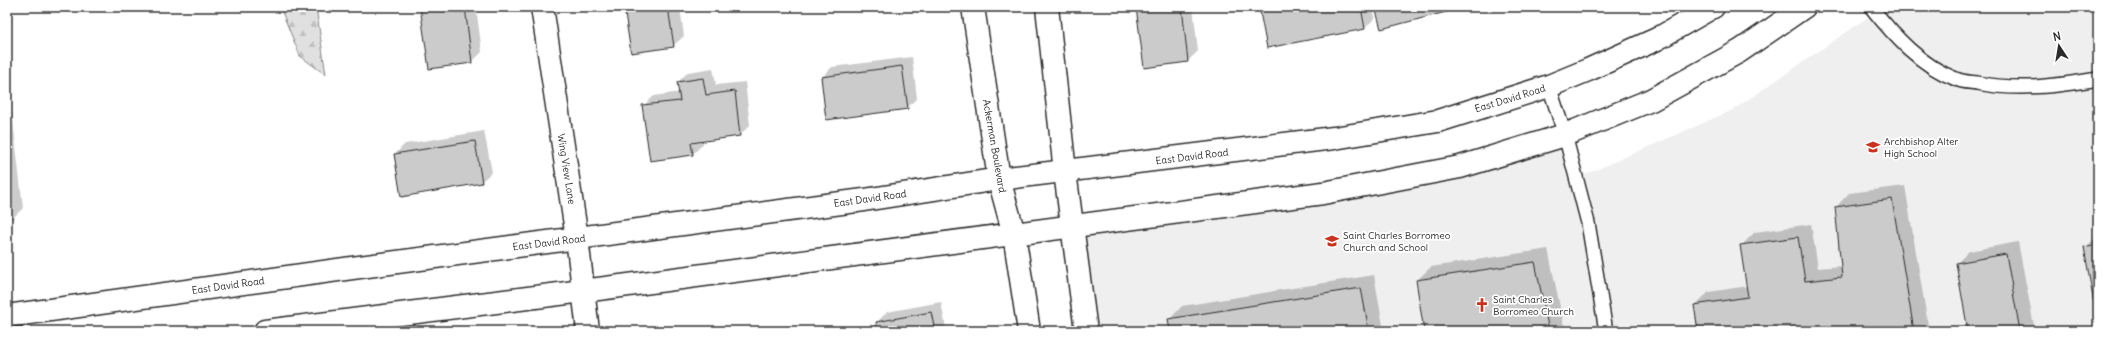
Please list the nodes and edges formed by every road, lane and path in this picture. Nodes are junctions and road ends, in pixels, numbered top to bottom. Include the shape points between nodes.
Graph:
1 (542, 7) edge
2 (973, 7) edge
3 (1047, 7) edge
4 (1713, 7) edge
5 (1804, 7) edge
6 (1871, 7) edge
7 (2098, 79) edge
8 (1549, 86) junction
9 (1565, 135) junction
10 (1065, 172) junction
11 (999, 179) junction
12 (1072, 226) junction
13 (1014, 234) junction
14 (577, 238) junction
15 (583, 291) junction
16 (7, 316) edge
17 (265, 331) edge
18 (588, 331) edge
19 (1029, 331) edge
20 (1086, 331) edge
21 (1606, 331) edge

1 - 14 street, Wing View Lane
2 - 11 street, Ackerman Boulevard
3 - 10 street
4 - 8 street, East David Road via 1657,40
5 - 9 street via 1740,51 1651,100
6 - 7 lane via 1890,31 1928,65 1957,80 1996,87 2050,87
8 - 9 lane
8 - 10 street, East David Road via 1438,121 1320,140
9 - 12 street via 1460,167 1323,193
9 - 21 lane via 1588,223
10 - 11 street, East David Road
10 - 12 street
11 - 13 street, Ackerman Boulevard
11 - 14 street, East David Road
12 - 13 street
12 - 20 street
13 - 15 street
13 - 19 street, Ackerman Boulevard
14 - 15 street, Wing View Lane
14 - 16 street, East David Road
15 - 17 street
15 - 18 street, Wing View Lane

